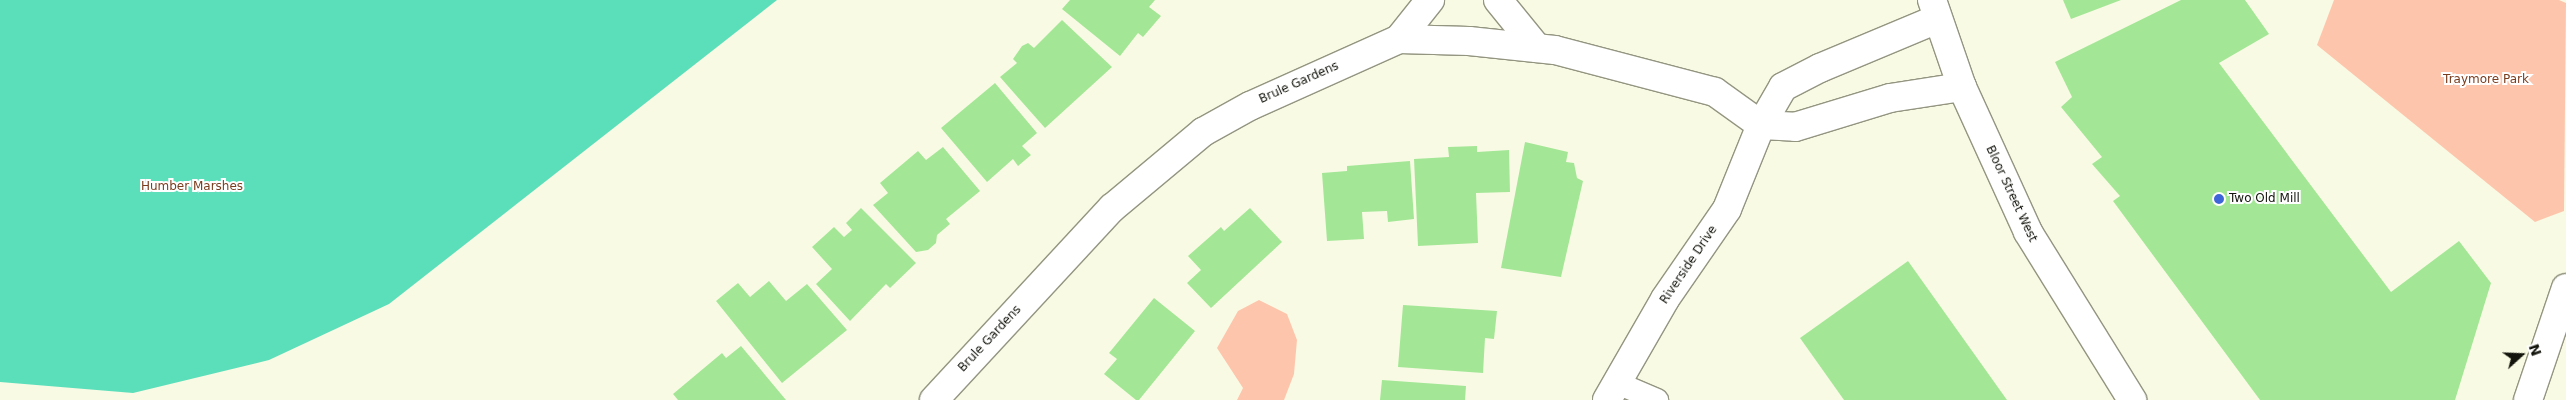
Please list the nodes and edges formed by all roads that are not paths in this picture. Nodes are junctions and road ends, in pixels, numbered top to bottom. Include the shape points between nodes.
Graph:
1 (1430, 0) edge
2 (1498, 0) edge
3 (1934, 10) edge
4 (1398, 39) junction
5 (1537, 48) junction
6 (1962, 87) junction
7 (1761, 125) junction
8 (2566, 288) edge
9 (1611, 391) edge
10 (934, 400) edge
11 (1657, 400) edge
12 (2132, 400) edge
13 (2528, 400) edge

1 - 4 street
2 - 5 street
3 - 6 street, Bloor Street West
3 - 7 street, Riverside Drive via 1783,87
4 - 5 street, Brule Gardens
4 - 10 street, Brule Gardens via 1259,101 1203,132 1112,208
5 - 7 street, Brule Gardens via 1715,92
6 - 7 street via 1890,98 1795,127
6 - 12 street, Bloor Street West via 2028,232
7 - 9 street, Riverside Drive via 1727,209 1666,299
8 - 13 street
9 - 11 lane

